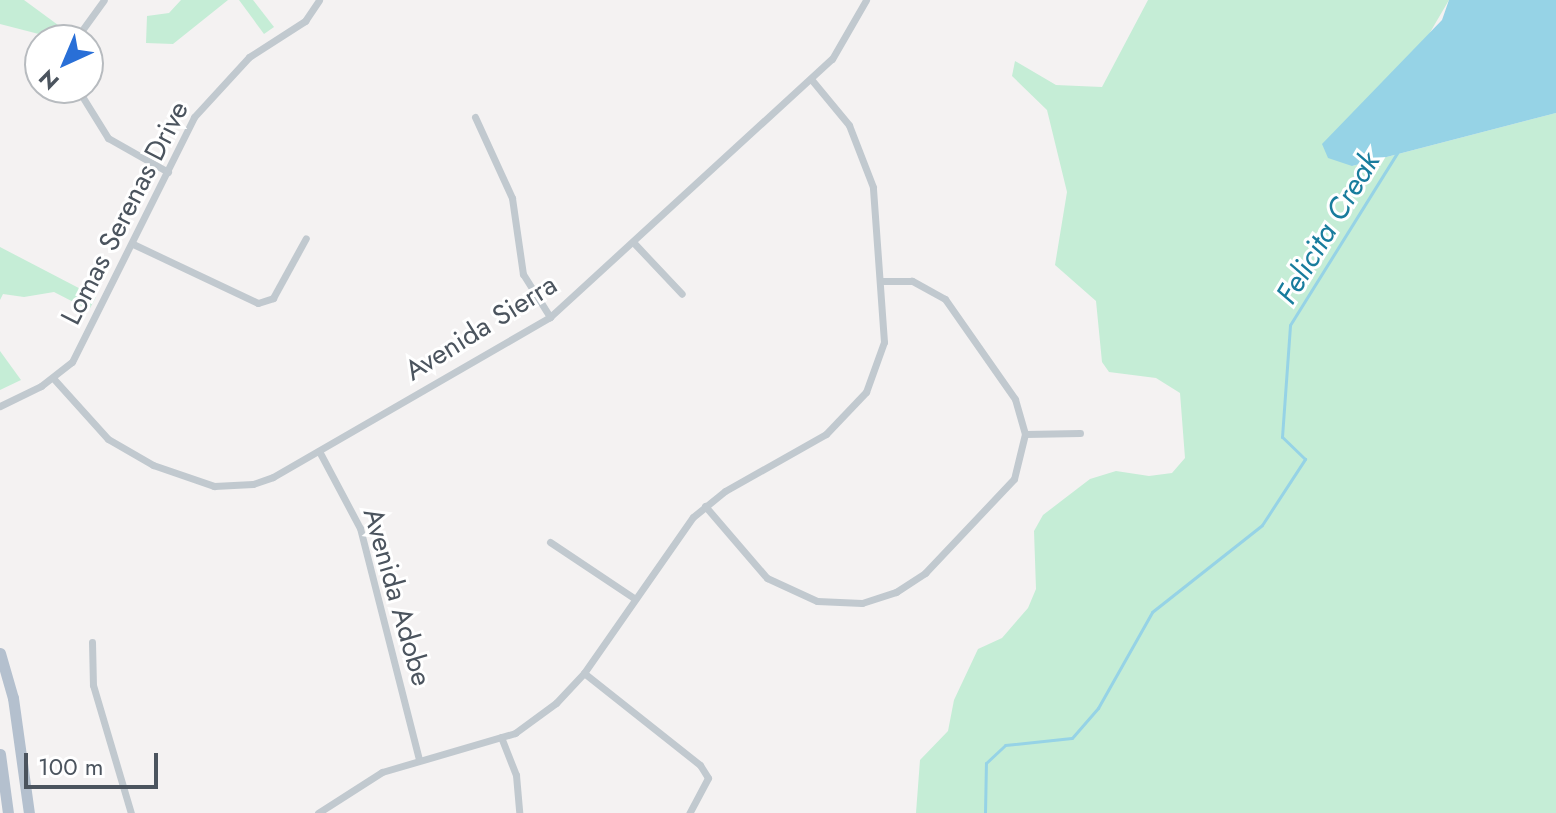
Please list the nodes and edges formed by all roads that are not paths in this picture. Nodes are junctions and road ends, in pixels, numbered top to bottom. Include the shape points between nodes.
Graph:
1 (104, 0) edge
2 (319, 0) edge
3 (866, 0) edge
4 (87, 24) edge
5 (811, 79) junction
6 (87, 104) edge
7 (475, 117) dead end
8 (168, 172) junction
9 (306, 238) dead end
10 (633, 242) junction
11 (133, 244) junction
12 (881, 281) junction
13 (682, 294) dead end
14 (550, 317) junction
15 (53, 378) junction
16 (0, 406) edge
17 (1080, 433) dead end
18 (1025, 434) junction
19 (319, 451) junction
20 (705, 506) junction
21 (550, 542) dead end
22 (634, 598) junction
23 (92, 642) dead end
24 (0, 653) edge
25 (584, 673) junction
26 (501, 737) junction
27 (0, 754) edge
28 (419, 760) junction
29 (8, 813) edge
30 (29, 813) edge
31 (131, 813) edge
32 (318, 813) edge
33 (519, 813) edge
34 (689, 813) edge

1 - 4 street
2 - 8 street, Lomas Serenas Drive via 305,21 249,57 219,85 194,117
3 - 5 street, Avenida Sierra via 850,36
5 - 10 street, Avenida Sierra
5 - 12 street via 849,125 868,173
6 - 8 street via 108,138
7 - 14 street via 512,198 523,274
8 - 11 street, Lomas Serenas Drive
9 - 11 street via 273,298 258,303
10 - 13 street
10 - 14 street, Avenida Sierra
11 - 15 street, Lomas Serenas Drive via 83,345
12 - 18 street via 912,281 945,299 1015,399
12 - 20 street via 882,354 866,392 846,419
14 - 19 street, Avenida Sierra
15 - 16 street, Lomas Serenas Drive
15 - 19 street, Avenida Sierra via 108,439 153,465 201,483 253,484
17 - 18 street
18 - 20 street via 1014,479 925,573 896,592 862,603 817,601 767,578
19 - 28 street, Avenida Adobe via 360,528
20 - 22 street via 673,540
21 - 22 street
22 - 25 street
23 - 31 street via 93,685
24 - 30 main road via 13,698
25 - 26 street via 556,703
25 - 34 street via 700,765 708,778
26 - 28 street
26 - 33 street via 516,775
27 - 29 main road
28 - 32 street via 360,783

